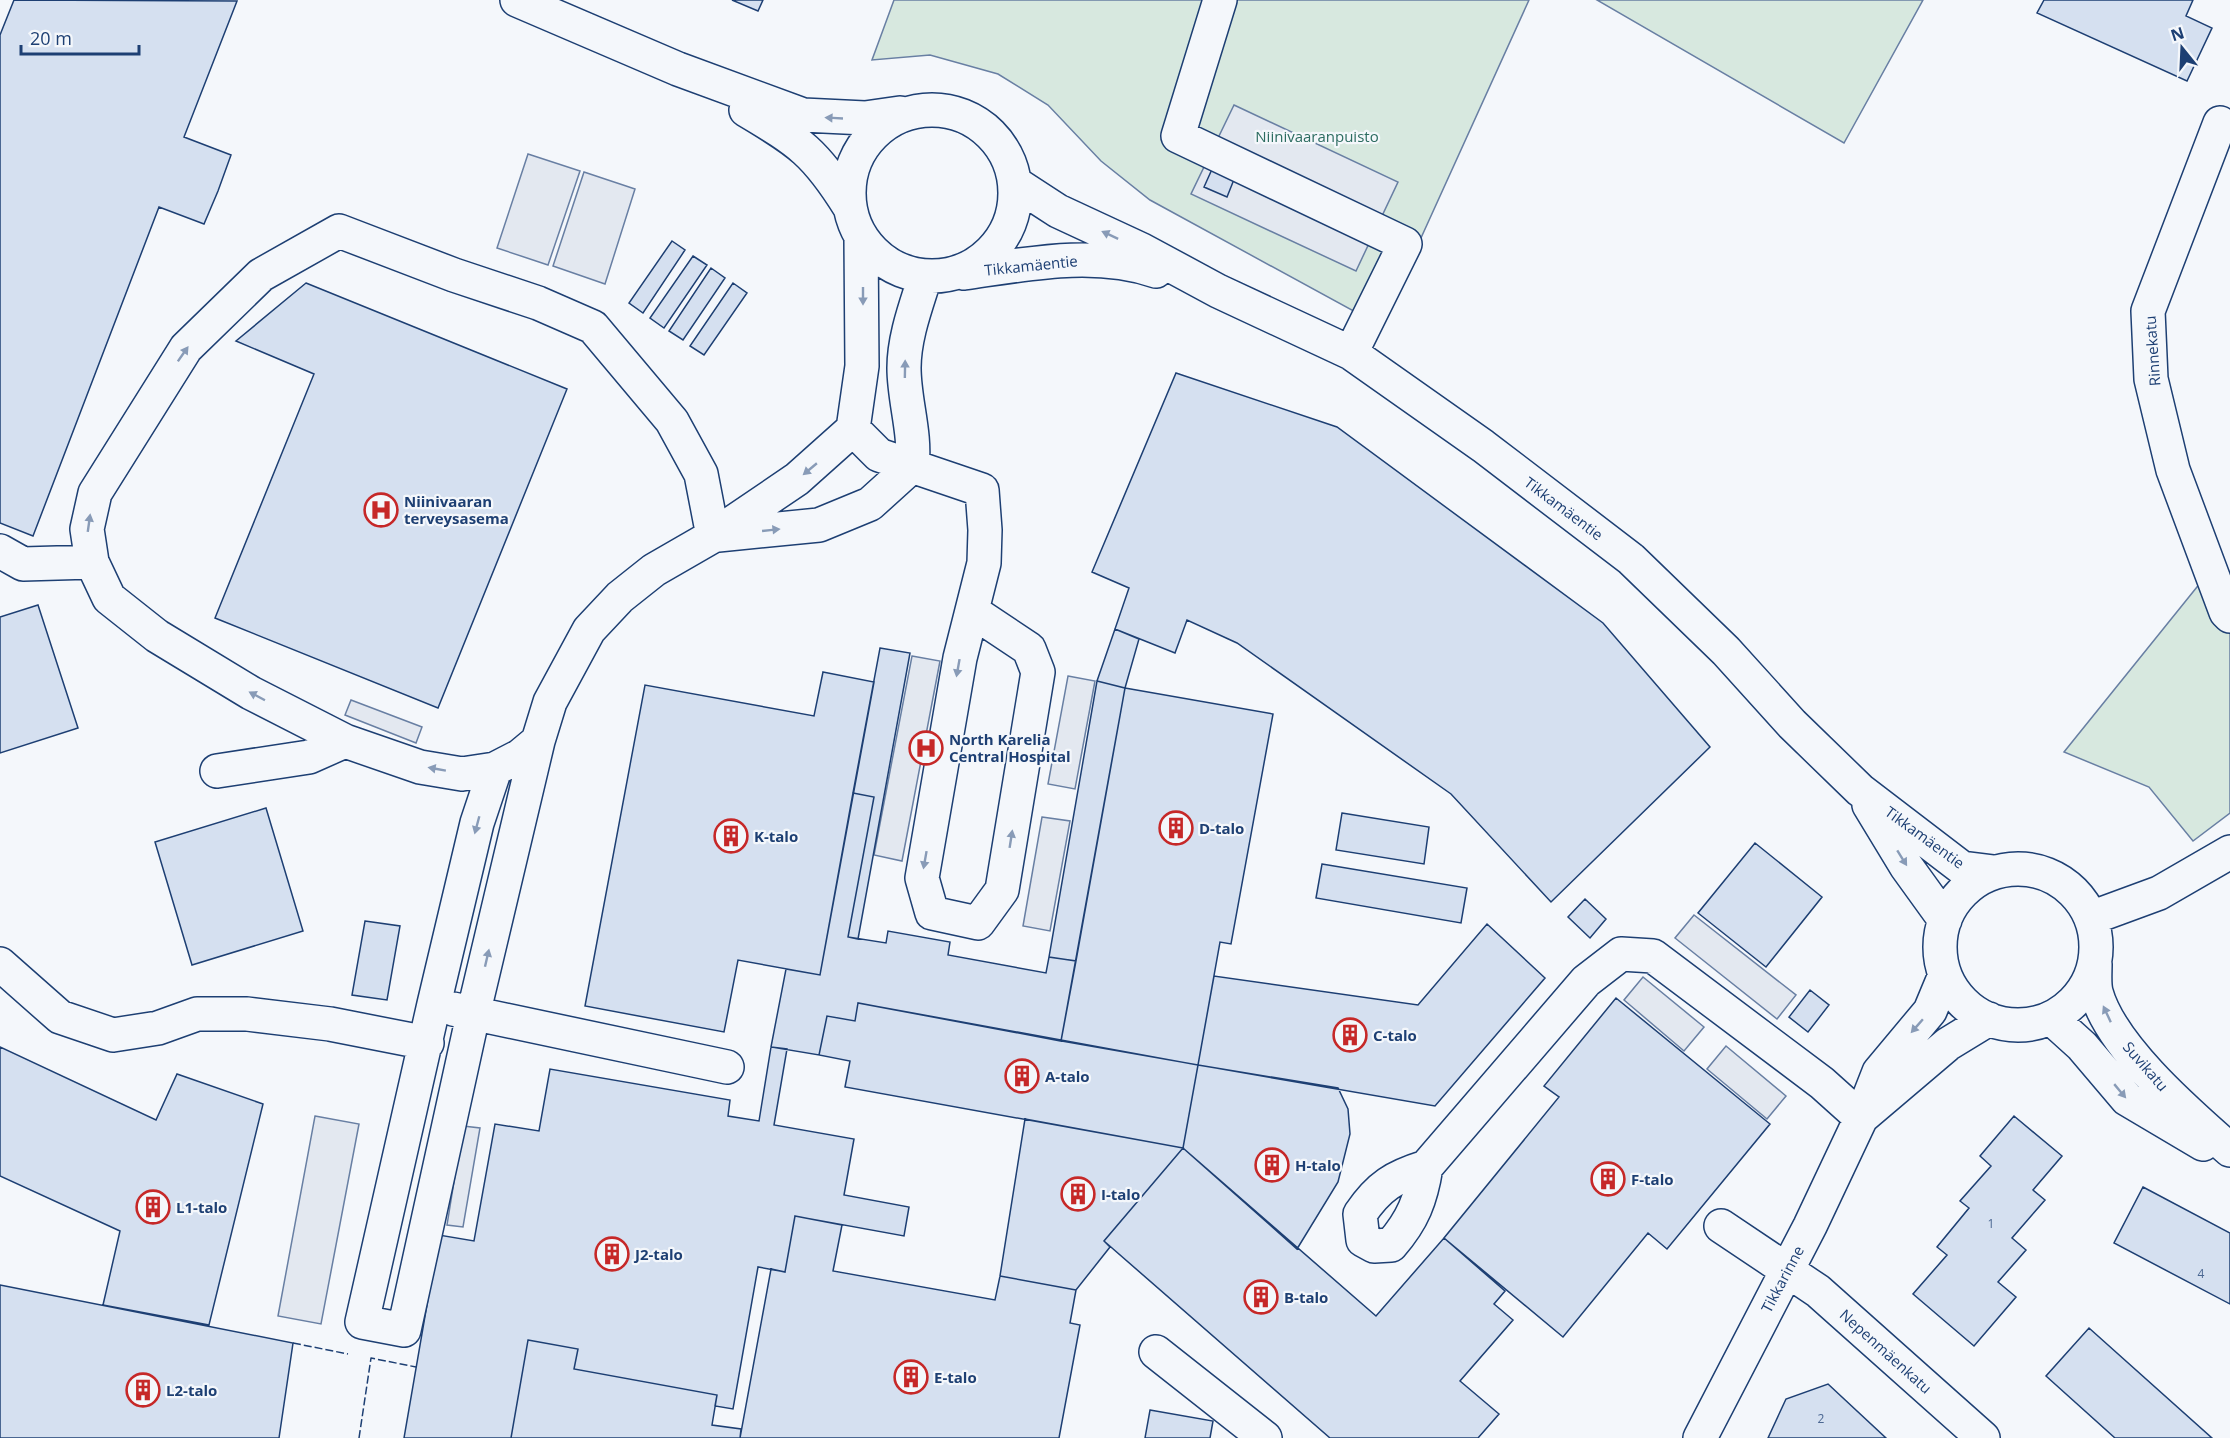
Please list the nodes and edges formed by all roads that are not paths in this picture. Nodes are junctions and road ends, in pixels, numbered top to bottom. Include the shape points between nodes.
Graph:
1 (517, 0) edge
2 (1220, 0) edge
3 (678, 69) junction
4 (913, 112) junction
5 (2220, 123) dead end
6 (1015, 183) junction
7 (849, 206) junction
8 (861, 238) junction
9 (937, 276) junction
10 (1218, 291) junction
11 (1351, 353) junction
12 (853, 429) junction
13 (912, 466) junction
14 (713, 536) junction
15 (0, 551) edge
16 (92, 562) junction
17 (972, 611) junction
18 (2230, 616) edge
19 (345, 741) junction
20 (538, 741) junction
21 (495, 769) junction
22 (217, 771) dead end
23 (1860, 790) junction
24 (2230, 852) edge
25 (1994, 872) junction
26 (2091, 918) junction
27 (1945, 920) junction
28 (0, 964) edge
29 (2095, 964) junction
30 (1945, 975) junction
31 (434, 1004) junction
32 (473, 1015) junction
33 (2051, 1018) junction
34 (1989, 1019) junction
35 (427, 1044) junction
36 (727, 1067) dead end
37 (1861, 1118) junction
38 (2230, 1150) edge
39 (2230, 1160) edge
40 (1426, 1167) dead end
41 (1721, 1226) dead end
42 (1786, 1269) junction
43 (1155, 1352) dead end
44 (1265, 1438) edge
45 (1700, 1438) edge
46 (1983, 1438) edge

1 - 3 street
2 - 11 street via 1178,136 1405,244
4 -> 3 street via 865,118 803,115
3 - 7 street via 795,139 817,159
4 - 6 street via 941,110 968,118 990,133 1006,156
4 - 7 street via 890,121 866,143 856,158 849,181
5 - 18 street, Rinnekatu via 2148,311 2151,379 2173,470
6 - 9 street via 1013,214 1000,242 977,263
10 -> 6 street, Tikkamäentie via 1058,211
7 - 8 street
8 - 9 street via 888,264 906,273
8 -> 12 street via 862,366
9 - 10 street, Tikkamäentie via 1079,259 1135,264
13 -> 9 street via 914,447 904,366 908,336
10 - 11 street, Tikkamäentie
11 - 23 street, Tikkamäentie via 1483,446 1631,559
12 - 13 street via 879,455
12 -> 14 street via 797,479
14 -> 13 street via 819,525 870,504
13 - 17 street via 982,490 984,563
16 -> 14 street via 87,529 94,494 186,348 261,275 339,231 538,303 593,327 672,421 701,474
14 - 20 street via 654,570 620,597 589,630 550,702
15 - 16 street via 23,564
19 -> 16 street via 251,693 157,636 109,598
17 -> 17 street via 960,657 922,878 932,913 978,923 1002,890 1038,672 1029,649
21 -> 19 street via 462,774 420,767
19 - 22 street via 309,757
20 - 21 street
32 -> 20 street
21 -> 31 street via 477,823
23 - 25 street, Tikkamäentie via 1962,868
23 -> 27 street, Tikkamäentie via 1906,866
24 - 26 street via 2159,893
25 - 26 street via 2017,868 2041,871 2071,889
25 - 27 street via 1973,883 1956,899
26 - 29 street
27 - 30 street via 1940,938
28 - 35 street via 60,1017 113,1035 158,1028 197,1014 247,1014 330,1024
29 - 33 street via 2086,986 2071,1004
38 -> 29 street, Suvikatu via 2141,1064 2111,1024 2096,991
30 - 34 street via 1956,994
30 -> 37 street, Tikkarinne via 1930,1011 1879,1072
31 - 32 street
31 - 35 street
32 - 35 street via 404,1330 362,1322
32 - 36 street
33 - 34 street via 2031,1024
33 -> 39 street, Suvikatu via 2082,1046 2127,1099
34 - 37 street, Tikkarinne via 1948,1044
37 - 40 street via 1822,1083 1653,956 1621,954 1586,981
37 - 42 street, Tikkarinne
41 - 42 street, Nepenmäenkatu
42 - 45 street, Tikkarinne
42 - 46 street, Nepenmäenkatu via 1818,1291
43 - 44 street

